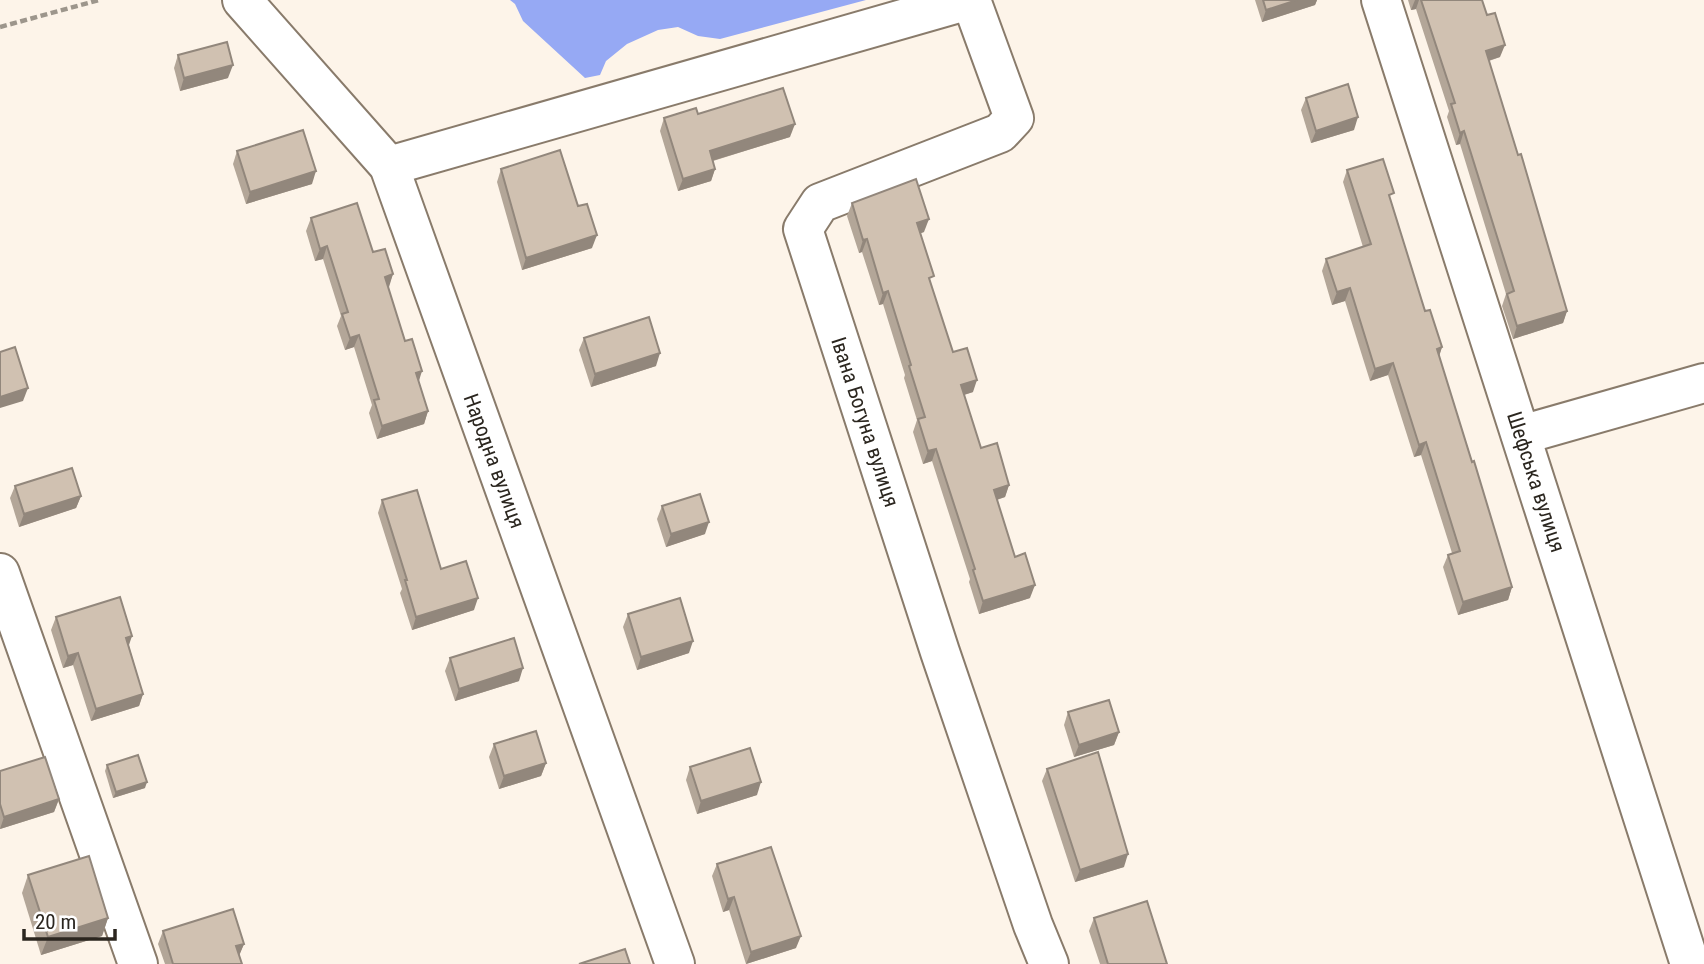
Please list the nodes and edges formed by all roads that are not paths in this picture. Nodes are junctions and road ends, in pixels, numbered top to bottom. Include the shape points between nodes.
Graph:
1 (242, 0) edge
2 (970, 0) edge
3 (1381, 0) edge
4 (389, 166) junction
5 (1704, 383) edge
6 (1521, 435) junction
7 (0, 573) edge
8 (138, 964) edge
9 (675, 964) edge
10 (1049, 964) edge
11 (1690, 964) edge

1 - 4 street, Народна вулиця
2 - 4 street
2 - 10 street, Івана Богуна вулиця via 1014,118 1000,133 820,203 803,229 940,652
3 - 6 street, Шефська вулиця
4 - 9 street, Народна вулиця
5 - 6 street
6 - 11 street, Шефська вулиця
7 - 8 street

